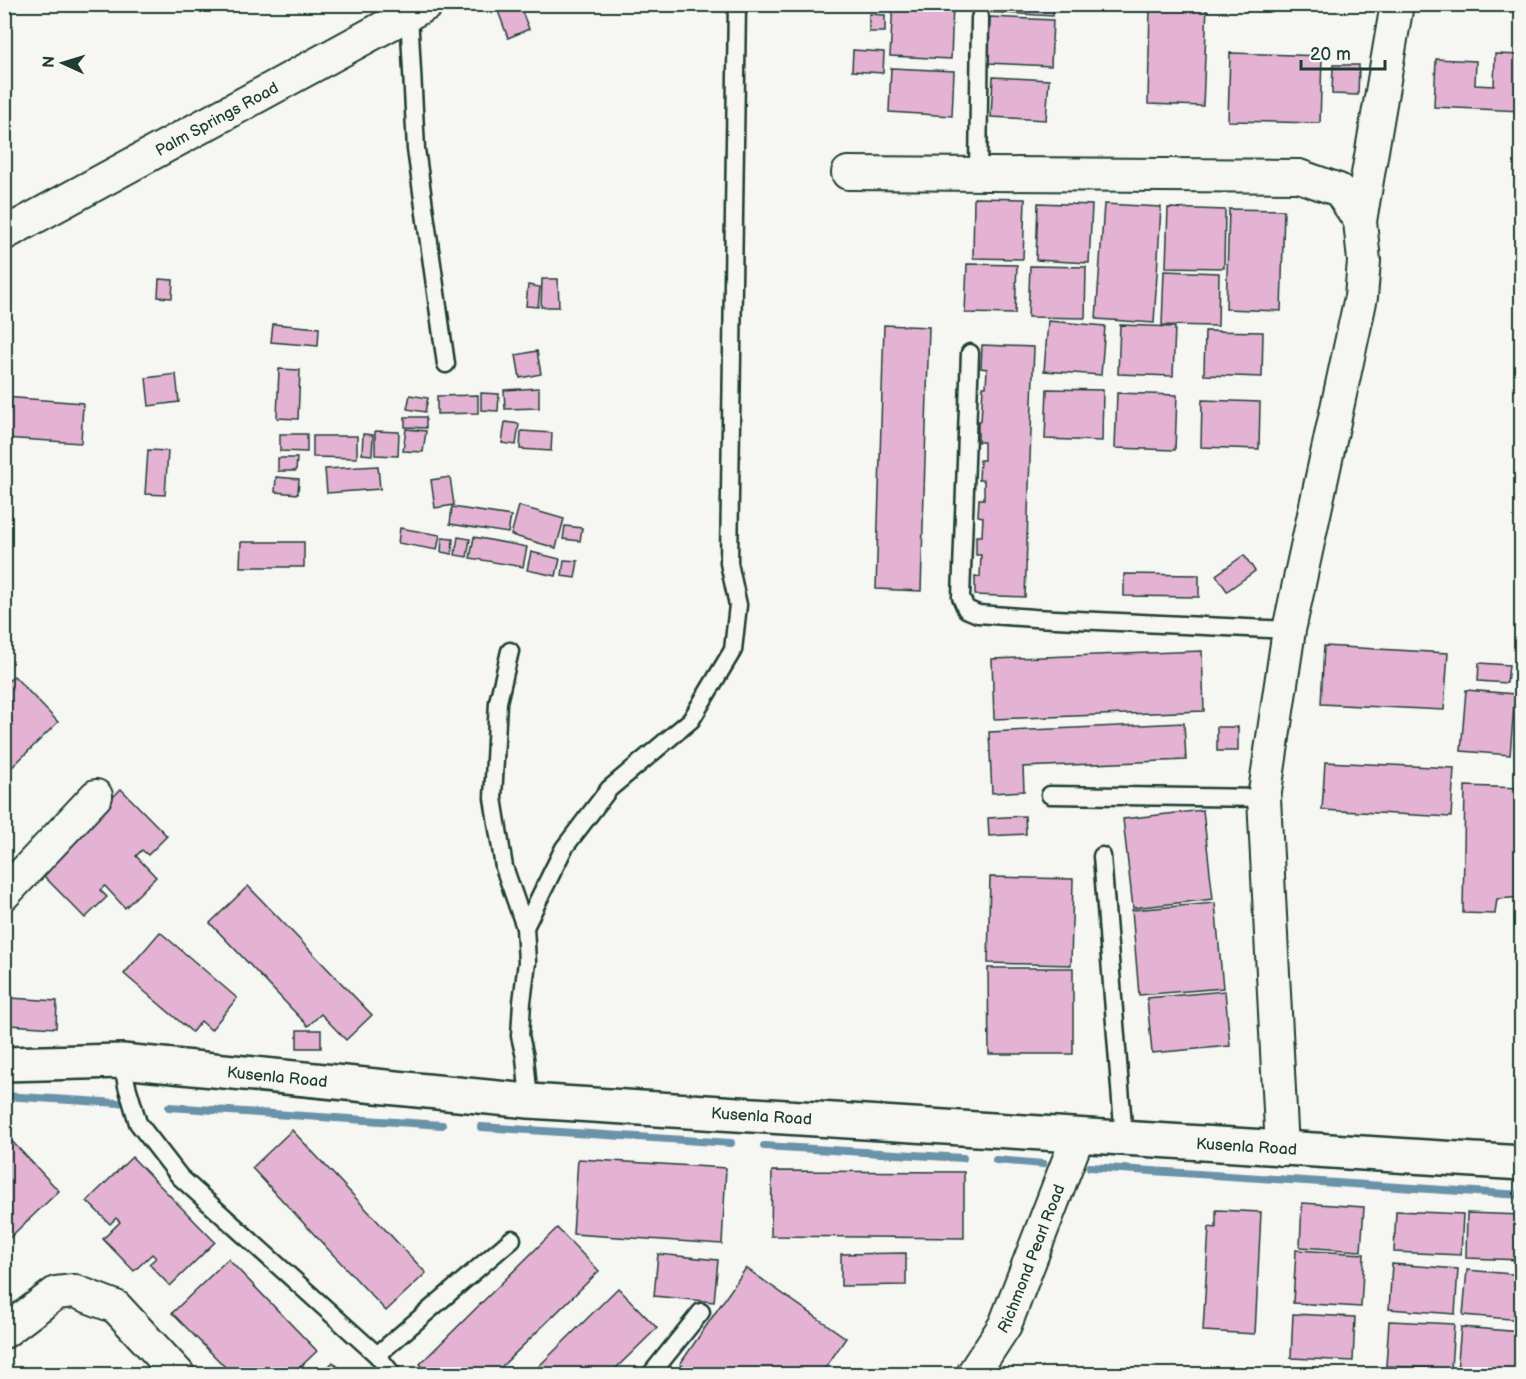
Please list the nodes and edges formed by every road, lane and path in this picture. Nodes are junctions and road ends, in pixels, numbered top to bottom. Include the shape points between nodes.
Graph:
1 (737, 4) edge
2 (1397, 4) edge
3 (418, 9) edge
4 (980, 18) dead end
5 (848, 173) dead end
6 (978, 174) junction
7 (1360, 220) junction
8 (4, 234) edge
9 (970, 353) dead end
10 (446, 364) dead end
11 (1289, 630) junction
12 (510, 651) dead end
13 (1050, 795) dead end
14 (96, 796) dead end
15 (1264, 798) junction
16 (1102, 855) dead end
17 (4, 894) edge
18 (525, 927) junction
19 (122, 1061) junction
20 (4, 1064) edge
21 (529, 1101) junction
22 (1078, 1136) junction
23 (1124, 1139) junction
24 (1282, 1149) junction
25 (1521, 1164) edge
26 (512, 1239) dead end
27 (701, 1312) dead end
28 (4, 1332) edge
29 (378, 1355) junction
30 (178, 1374) edge
31 (392, 1374) edge
32 (651, 1374) edge
33 (973, 1374) edge

1 - 18 lane via 729,563 738,605 733,650 691,720 609,789 564,848
2 - 7 street
3 - 8 street, Palm Springs Road
3 - 10 lane via 416,149
4 - 6 lane
5 - 6 street
6 - 7 street via 1299,176 1339,190
7 - 11 street via 1364,261 1361,297
9 - 11 lane via 961,597 966,609 978,614 1034,618
11 - 15 street
12 - 18 lane via 498,702 493,798 504,867
13 - 15 lane
14 - 17 street
15 - 24 street
16 - 23 lane
18 - 21 lane via 527,962 520,1036
19 - 20 main road, Kusenla Road
19 - 21 main road, Kusenla Road
19 - 29 lane via 138,1123 180,1177
21 - 22 main road, Kusenla Road
22 - 23 main road, Kusenla Road
22 - 33 street, Richmond Pearl Road via 1005,1325
23 - 24 main road, Kusenla Road
24 - 25 main road, Kusenla Road
26 - 29 lane
27 - 32 lane
28 - 30 street via 56,1293 74,1291 116,1308
29 - 31 lane

